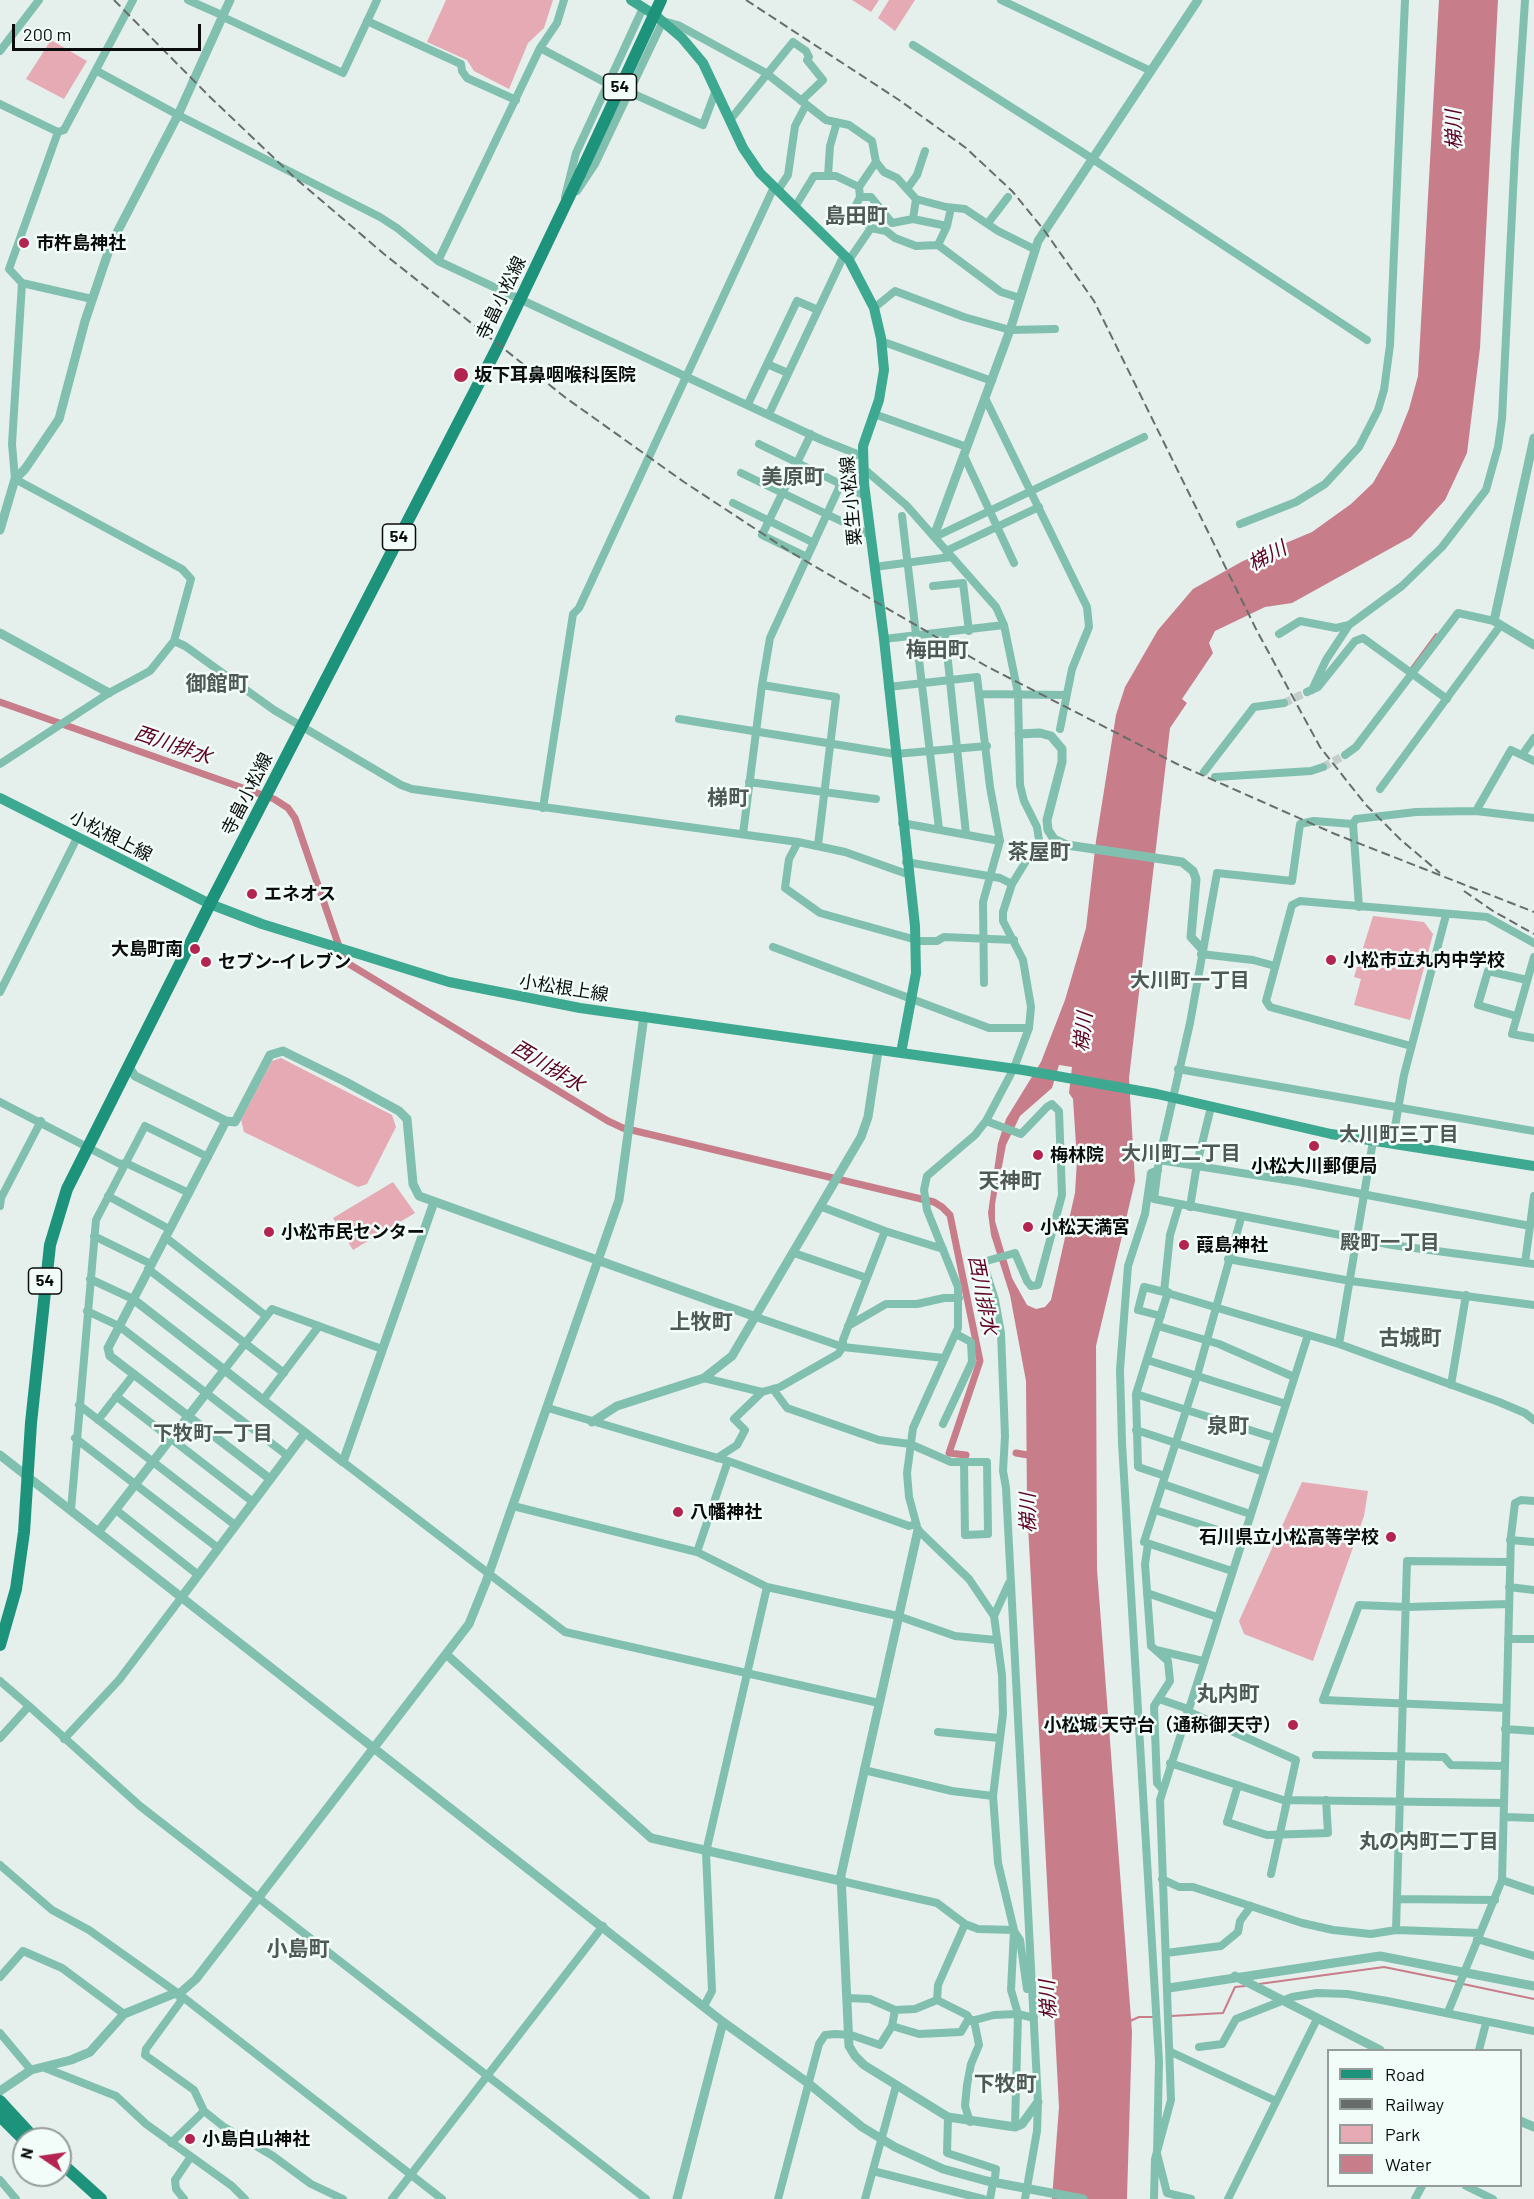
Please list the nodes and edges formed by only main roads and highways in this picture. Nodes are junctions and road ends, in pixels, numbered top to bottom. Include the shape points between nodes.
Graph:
1 (631, 0) edge
2 (661, 0) edge
3 (0, 798) edge
4 (210, 904) junction
5 (901, 1053) junction
6 (1534, 1164) edge
7 (0, 1645) edge
8 (0, 2101) edge
9 (0, 2116) edge
10 (25, 2127) edge
11 (12, 2128) edge
12 (72, 2173) edge
13 (72, 2184) edge
14 (89, 2199) edge
15 (101, 2199) edge

1 - 5 main road, 粟生小松線 via 663,21 703,63 760,173 846,258 873,308 884,370 874,414 858,454 863,468 884,639 915,940 916,973
2 - 4 main road, 寺畠小松線 / 54, bridge via 522,298
3 - 4 main road, 小松根上線
4 - 5 main road, 小松根上線 via 449,982 501,994
4 - 7 main road, 寺畠小松線 / 54 via 86,1146 67,1189 50,1245 16,1589
5 - 6 main road, 小松根上線 via 1018,1069 1373,1140
8 - 10 main road
9 - 11 main road
12 - 15 main road
13 - 14 main road

